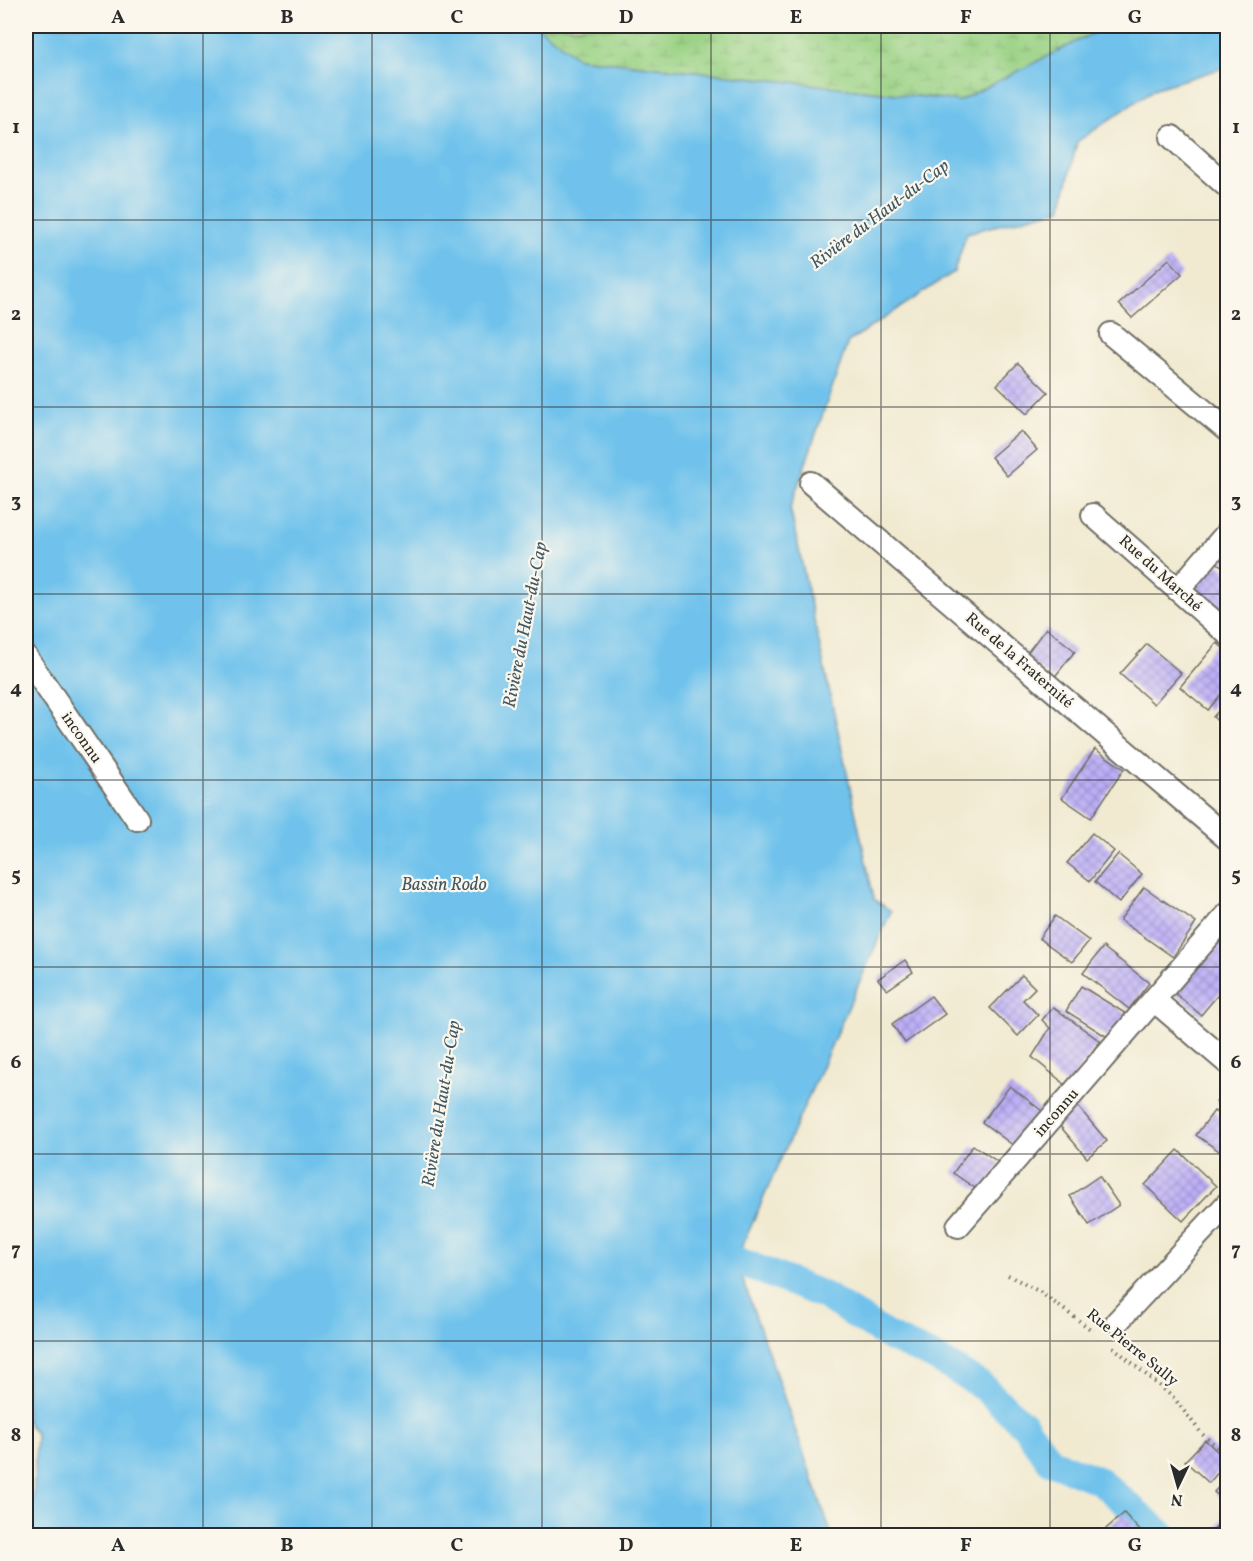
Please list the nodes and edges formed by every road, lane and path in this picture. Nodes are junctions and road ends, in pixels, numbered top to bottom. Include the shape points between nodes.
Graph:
1 (1172, 137) dead end
2 (1227, 187) edge
3 (1111, 334) dead end
4 (1227, 431) edge
5 (811, 483) dead end
6 (1093, 514) dead end
7 (1227, 532) edge
8 (1178, 590) junction
9 (1227, 634) edge
10 (26, 657) edge
11 (137, 819) dead end
12 (1227, 839) edge
13 (1227, 914) edge
14 (1154, 1000) junction
15 (1227, 1063) edge
16 (1227, 1205) edge
17 (958, 1226) dead end
18 (1008, 1275) dead end
19 (1112, 1332) joint
20 (1097, 1334) dead end
21 (1227, 1456) edge

1 - 2 street
3 - 4 street
5 - 12 street, Rue de la Fraternité
6 - 8 street, Rue du Marché
7 - 8 street
8 - 9 street, Rue du Marché
10 - 11 street, inconnu
13 - 14 street, inconnu
14 - 15 street
14 - 17 street, inconnu
16 - 19 street
18 - 20 path, Rue Pierre Sully
19 - 21 path, Rue Pierre Sully via 1202,1434

